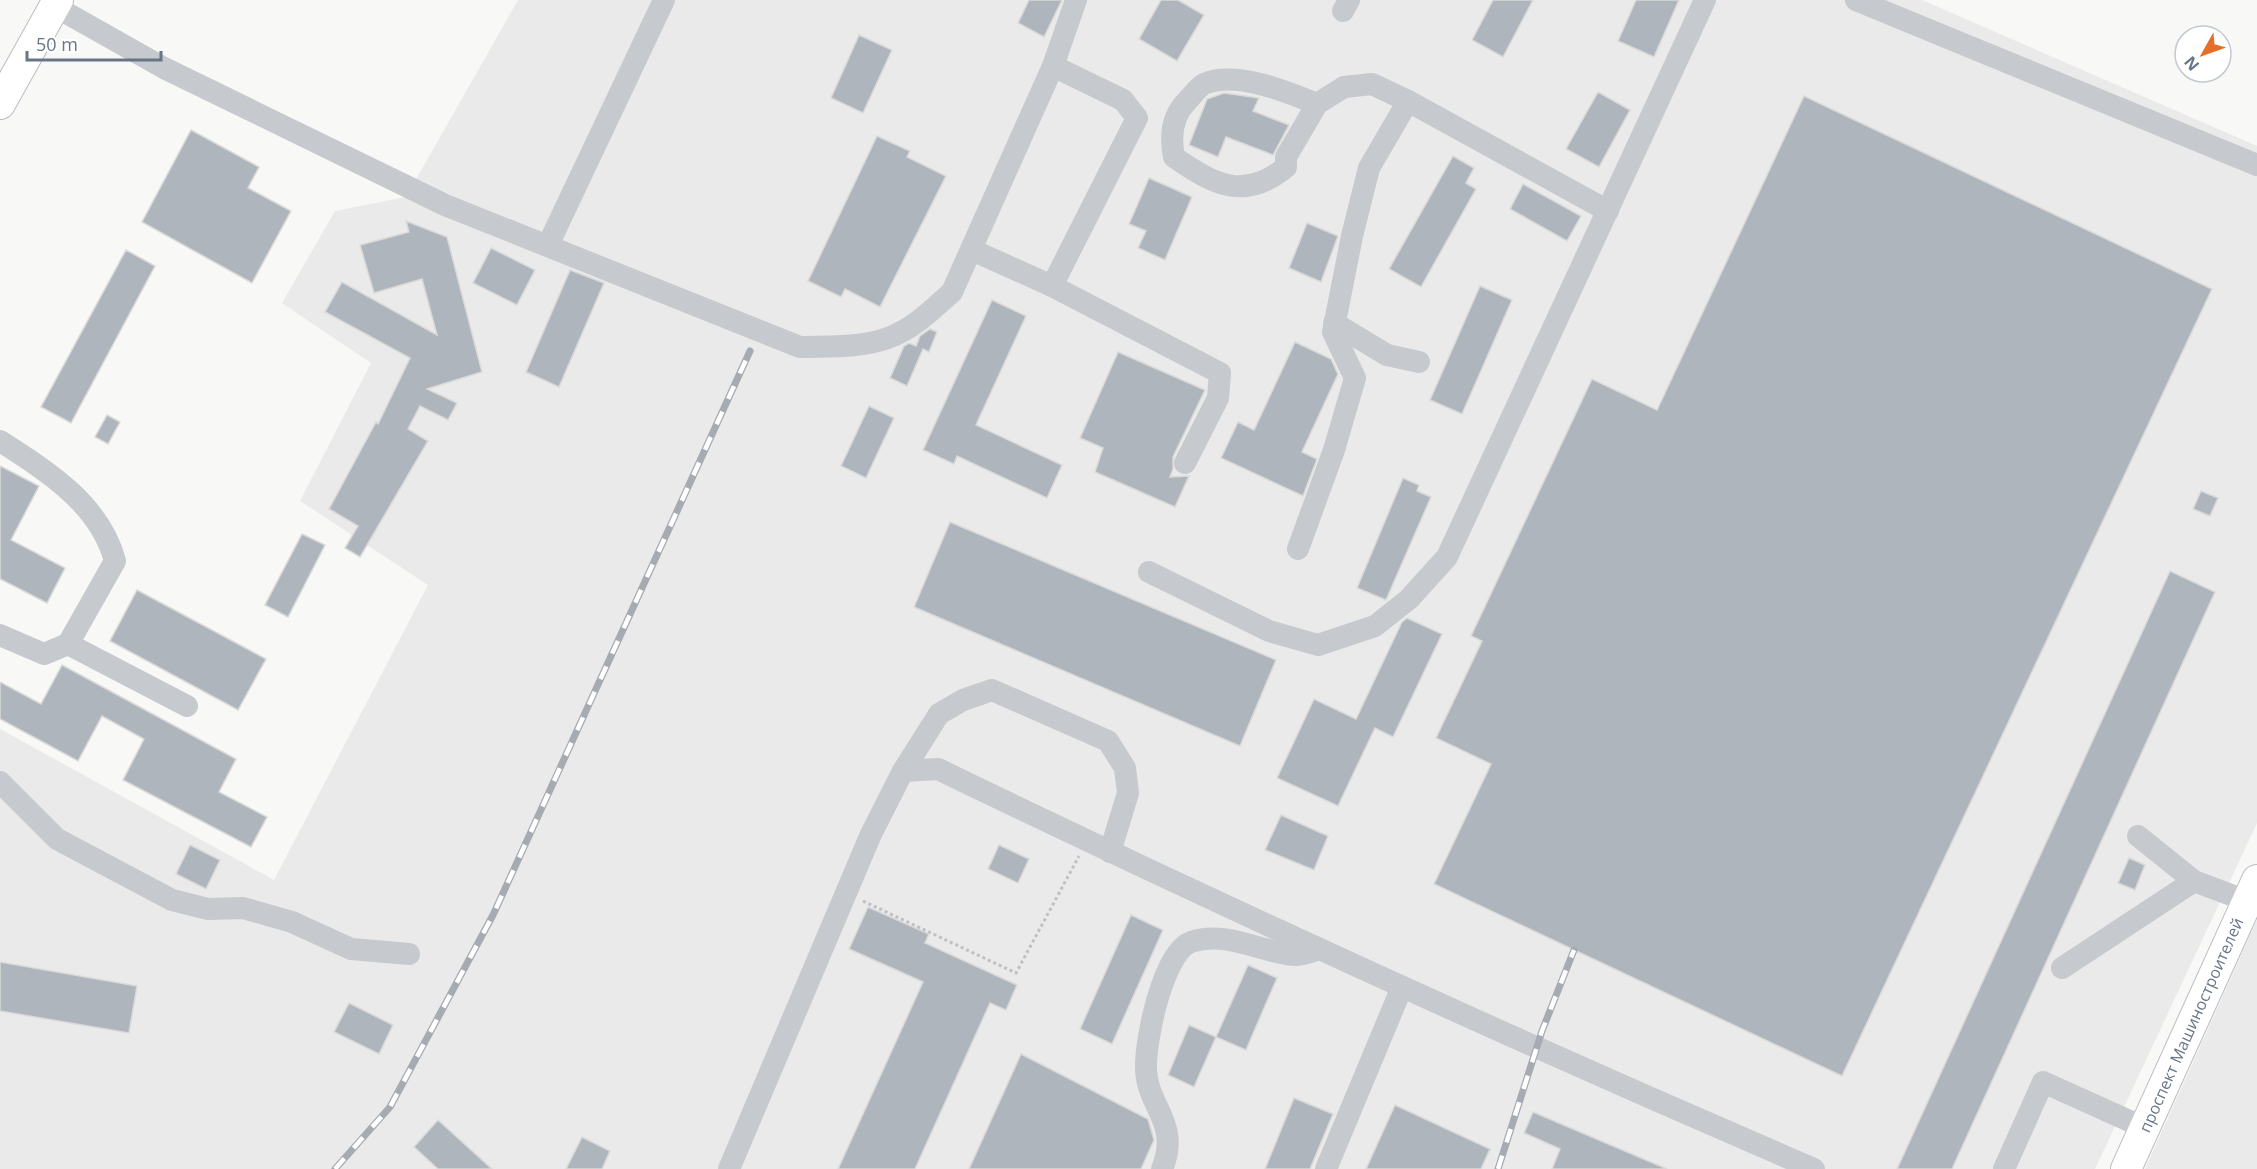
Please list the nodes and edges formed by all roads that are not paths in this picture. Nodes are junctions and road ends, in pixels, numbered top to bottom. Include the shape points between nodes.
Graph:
1 (664, 0) edge
2 (1076, 0) edge
3 (1705, 0) edge
4 (1856, 0) edge
5 (56, 3) edge
6 (1053, 66) junction
7 (1408, 100) junction
8 (0, 104) edge
9 (1317, 104) junction
10 (2257, 165) edge
11 (1608, 211) junction
12 (548, 245) junction
13 (972, 250) junction
14 (1052, 286) junction
15 (1334, 323) junction
16 (1419, 362) dead end
17 (0, 441) edge
18 (1185, 463) dead end
19 (1298, 549) dead end
20 (1149, 572) dead end
21 (0, 635) edge
22 (68, 644) junction
23 (187, 706) dead end
24 (903, 771) junction
25 (0, 782) edge
26 (2138, 836) dead end
27 (1110, 852) junction
28 (2194, 881) junction
29 (2252, 891) edge
30 (1318, 950) junction
31 (409, 954) dead end
32 (2062, 968) dead end
33 (1402, 987) junction
34 (2145, 1128) junction
35 (729, 1169) edge
36 (1162, 1169) edge
37 (1326, 1169) edge
38 (1814, 1169) edge
39 (2004, 1169) edge
40 (2126, 1169) edge

1 - 12 lane
2 - 6 lane
3 - 11 lane
4 - 10 lane
5 - 8 main road
5 - 12 lane via 164,68 445,205
6 - 13 lane
6 - 14 lane via 1123,100 1137,118
7 - 9 lane via 1372,84 1344,87
7 - 11 lane
7 - 15 lane via 1369,168
9 - 9 lane via 1286,157 1286,167 1256,186 1231,186 1206,179 1174,157 1170,135 1182,106 1203,84 1236,80 1277,88
11 - 20 lane via 1447,557 1409,598 1375,626 1318,645 1269,631
12 - 13 lane via 800,347 887,339 923,319 952,292
13 - 14 lane
14 - 18 lane via 1220,373 1218,398
15 - 16 lane via 1387,354
15 - 19 lane via 1332,332 1355,378
17 - 22 lane via 51,474 89,511 111,545 115,561
21 - 22 lane via 44,654
22 - 23 lane
24 - 27 lane via 938,769
24 - 27 lane via 939,714 992,690 1108,741 1125,768 1128,793
24 - 35 lane via 871,834
25 - 31 lane via 57,838 172,900 208,909 243,908 292,922 351,950
26 - 28 lane
27 - 30 lane
28 - 29 lane
28 - 32 lane
29 - 34 main road, проспект Машиностроителей
30 - 33 lane
30 - 36 lane via 1296,955 1220,938 1189,943 1168,966 1149,1037 1146,1070 1162,1111 1170,1150
33 - 37 lane
33 - 38 lane
34 - 39 lane via 2043,1082
34 - 40 main road, проспект Машиностроителей

